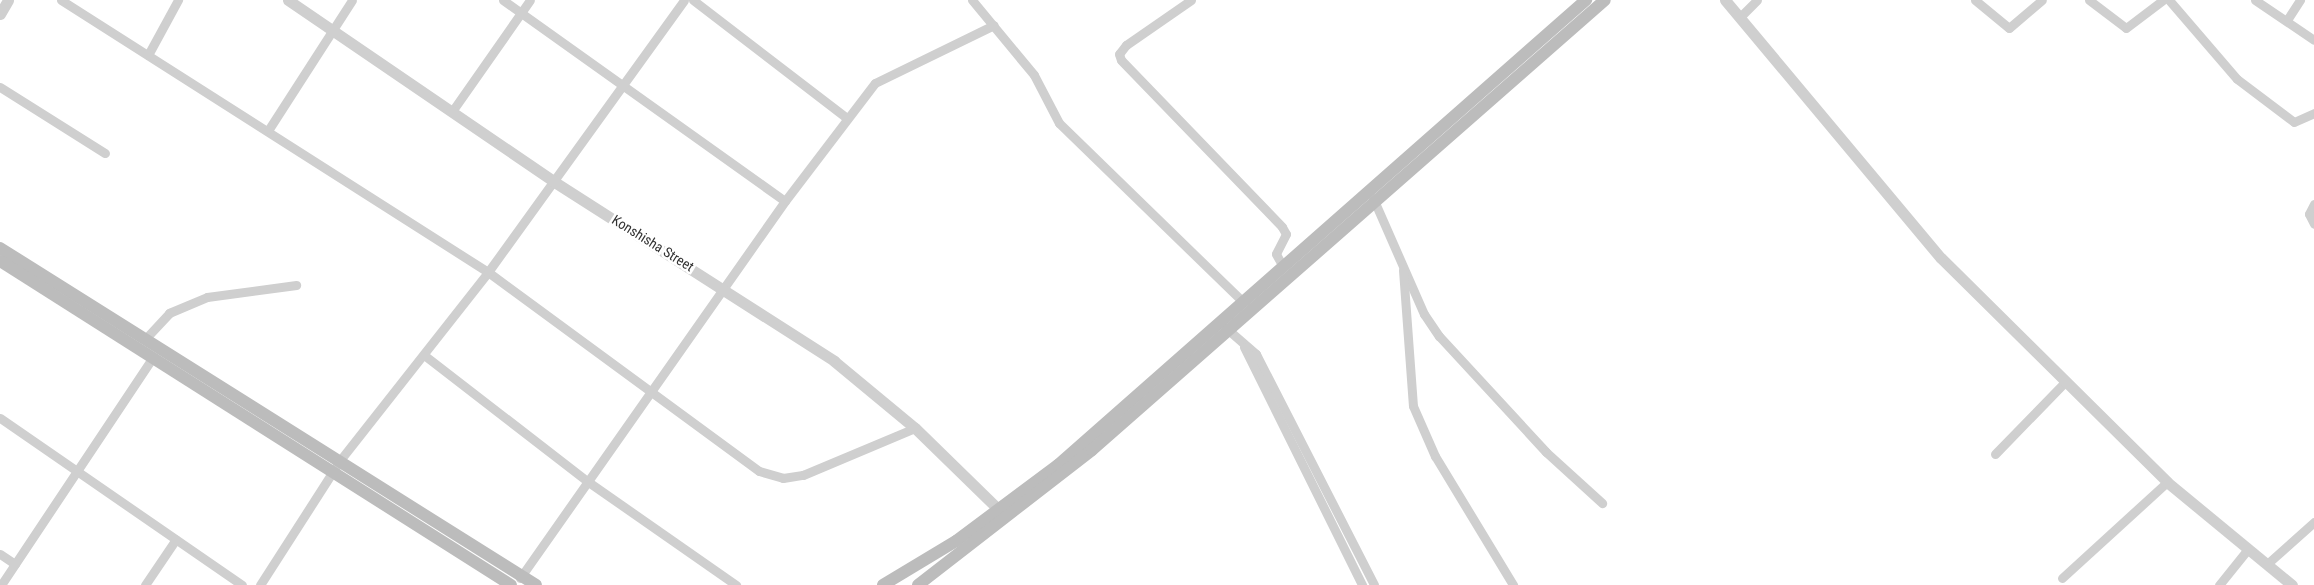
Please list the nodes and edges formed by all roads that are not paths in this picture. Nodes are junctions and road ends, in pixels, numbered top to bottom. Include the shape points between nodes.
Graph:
1 (8, 0) edge
2 (62, 0) edge
3 (178, 0) edge
4 (288, 0) edge
5 (352, 0) edge
6 (503, 0) edge
7 (530, 0) edge
8 (684, 0) edge
9 (693, 0) edge
10 (972, 0) edge
11 (1191, 0) edge
12 (1586, 0) edge
13 (1604, 0) edge
14 (1725, 0) edge
15 (1758, 0) edge
16 (1974, 0) edge
17 (2042, 0) edge
18 (2089, 0) edge
19 (2163, 0) edge
20 (2170, 0) edge
21 (2255, 0) edge
22 (2300, 0) edge
23 (521, 13) junction
24 (0, 14) edge
25 (1740, 17) junction
26 (2287, 20) junction
27 (994, 25) junction
28 (333, 28) junction
29 (2314, 40) edge
30 (148, 55) junction
31 (623, 82) junction
32 (0, 87) edge
33 (452, 110) junction
34 (2314, 114) edge
35 (847, 118) junction
36 (269, 129) junction
37 (106, 153) dead end
38 (553, 181) junction
39 (1372, 196) junction
40 (785, 201) junction
41 (2314, 204) edge
42 (2314, 224) edge
43 (0, 248) edge
44 (0, 261) edge
45 (1282, 265) junction
46 (1403, 266) junction
47 (488, 272) junction
48 (296, 285) dead end
49 (727, 289) junction
50 (1241, 300) junction
51 (1223, 325) junction
52 (147, 337) junction
53 (1244, 347) junction
54 (424, 356) junction
55 (153, 357) junction
56 (2066, 382) junction
57 (651, 393) junction
58 (0, 418) edge
59 (915, 428) junction
60 (1995, 454) dead end
61 (338, 464) junction
62 (78, 470) junction
63 (587, 481) junction
64 (2167, 482) junction
65 (1602, 503) dead end
66 (999, 510) junction
67 (2314, 522) edge
68 (176, 539) junction
69 (2248, 549) junction
70 (0, 554) edge
71 (16, 564) junction
72 (2267, 564) junction
73 (2062, 578) dead end
74 (515, 581) edge
75 (262, 584) edge
76 (2, 585) edge
77 (144, 585) edge
78 (242, 585) edge
79 (536, 585) edge
80 (736, 585) edge
81 (883, 585) edge
82 (918, 585) edge
83 (1362, 585) edge
84 (1374, 585) edge
85 (1513, 585) edge
86 (2219, 585) edge
87 (2292, 585) edge

1 - 24 street
2 - 30 street
3 - 30 street
4 - 28 street, Konshisha Street
5 - 28 street
6 - 23 street
7 - 23 street
8 - 31 street
9 - 35 street
10 - 27 street
11 - 45 street via 1126,45 1119,54 1121,60 1282,227 1286,234 1276,254
12 - 39 main road
13 - 39 main road
14 - 25 street
15 - 25 street
16 - 17 street via 2009,28
18 - 19 street via 2126,28
20 - 34 street via 2244,85 2294,122
21 - 26 street
22 - 26 street
23 - 31 street
23 - 33 street
25 - 56 street via 1904,217
26 - 29 street
27 - 35 street via 884,76
27 - 50 street via 1034,75 1059,124
28 - 33 street, Konshisha Street
28 - 36 street
30 - 36 street
31 - 38 street
31 - 40 street
32 - 37 street
33 - 38 street, Konshisha Street
35 - 40 street
36 - 47 street
38 - 47 street
38 - 49 street, Konshisha Street
39 - 45 main road
39 - 46 street
39 - 51 main road
40 - 49 street
41 - 42 street via 2309,214
43 - 52 main road
44 - 55 main road
45 - 50 main road
46 - 65 street via 1424,314 1440,336 1546,452
46 - 85 street via 1413,406 1435,456
47 - 54 street
47 - 57 street
48 - 52 street via 208,297 169,313
49 - 57 street
49 - 59 street, Konshisha Street via 834,361
50 - 51 main road
51 - 53 street
51 - 66 main road
51 - 82 main road via 1060,477
52 - 61 main road
53 - 83 street
53 - 84 street via 1256,354
54 - 61 street
54 - 63 street
55 - 61 main road
55 - 62 street
56 - 60 street
56 - 64 street
57 - 59 street via 773,477 803,475
57 - 63 street
58 - 62 street
59 - 66 street, Konshisha Street
61 - 74 main road
61 - 75 street
62 - 68 street
62 - 71 street
63 - 74 street
63 - 80 street
64 - 69 street
64 - 73 street
66 - 81 main road
67 - 72 street
68 - 77 street
68 - 78 street
69 - 72 street
69 - 86 street
70 - 71 street
71 - 76 street
72 - 87 street
74 - 79 main road

